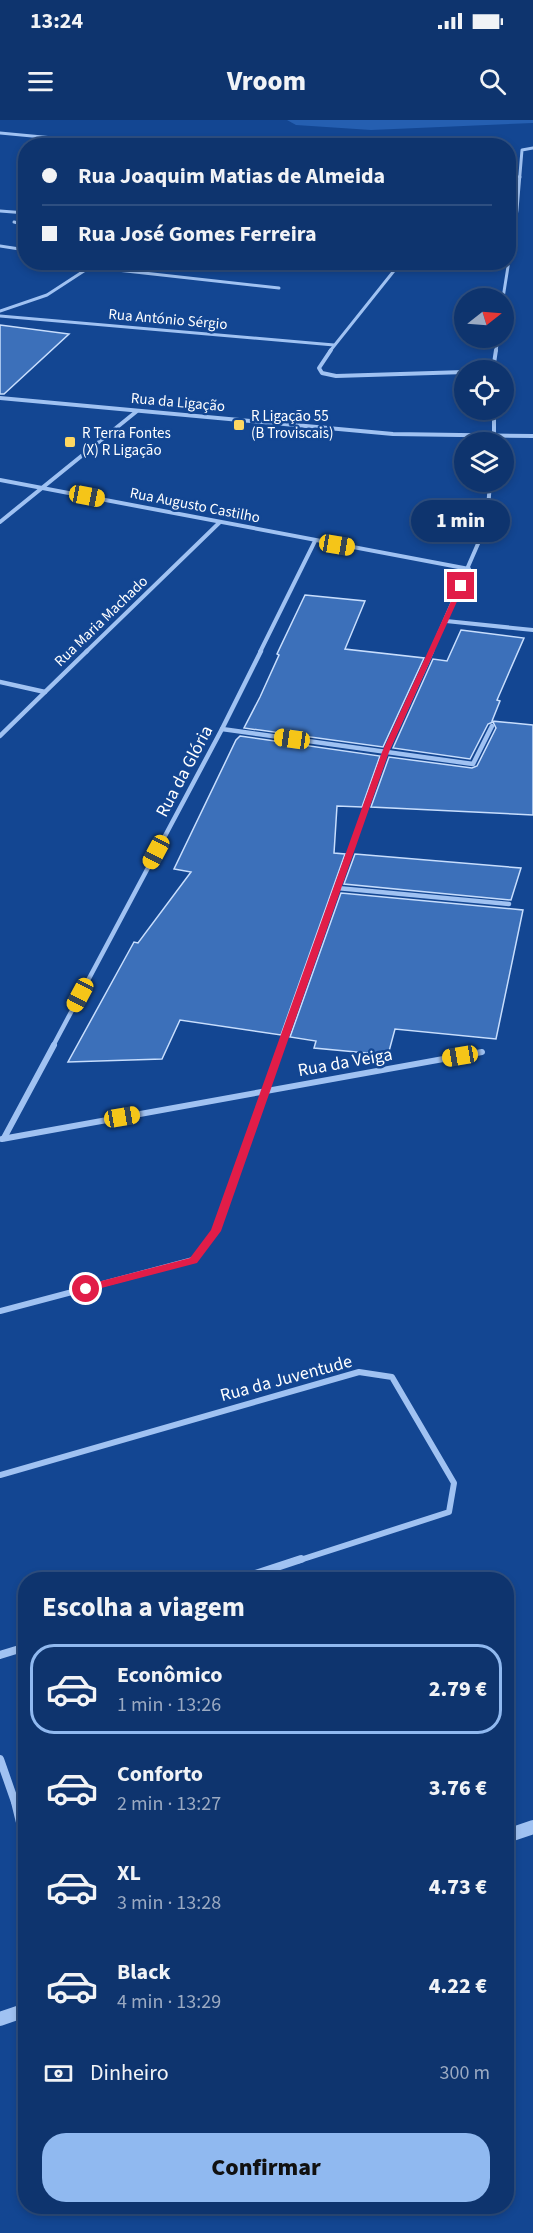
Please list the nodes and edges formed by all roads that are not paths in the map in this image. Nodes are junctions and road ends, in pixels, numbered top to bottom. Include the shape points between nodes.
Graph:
1 (1, 133) edge
2 (54, 138) edge
3 (533, 148) edge
4 (516, 177) edge
5 (520, 177) junction
6 (516, 210) edge
7 (0, 211) edge
8 (18, 212) edge
9 (14, 222) dead end
10 (18, 223) edge
11 (0, 246) edge
12 (18, 249) edge
13 (84, 270) edge
14 (132, 270) edge
15 (394, 270) edge
16 (507, 270) edge
17 (279, 288) dead end
18 (504, 288) edge
19 (0, 311) edge
20 (0, 316) edge
21 (334, 345) junction
22 (454, 372) edge
23 (0, 398) edge
24 (137, 411) junction
25 (454, 435) edge
26 (514, 436) edge
27 (533, 436) edge
28 (0, 480) edge
29 (43, 488) junction
30 (489, 492) edge
31 (0, 522) edge
32 (220, 522) junction
33 (315, 541) junction
34 (469, 569) junction
35 (446, 621) junction
36 (533, 630) edge
37 (0, 682) edge
38 (45, 692) junction
39 (492, 726) dead end
40 (222, 729) junction
41 (0, 736) edge
42 (386, 752) junction
43 (337, 888) junction
44 (509, 904) dead end
45 (482, 1052) dead end
46 (264, 1092) junction
47 (2, 1139) edge
48 (0, 1311) edge
49 (0, 1475) edge
50 (262, 1572) edge
51 (18, 1649) edge
52 (0, 1655) edge
53 (0, 1759) edge
54 (18, 1801) edge
55 (15, 1802) junction
56 (18, 1814) edge
57 (533, 1827) edge
58 (514, 1834) edge
59 (18, 2013) edge
60 (0, 2019) edge

1 - 2 street
3 - 5 street via 522,150
4 - 5 street
5 - 6 street
7 - 8 street
9 - 10 street
11 - 12 street
13 - 19 street via 47,295
14 - 17 street
15 - 21 street
16 - 18 street
20 - 21 street, Rua António Sérgio
21 - 22 street via 319,368 322,373
23 - 24 street, Rua da Ligação
24 - 25 street, Rua da Ligação via 393,434
24 - 29 street
26 - 27 street, Rua da Ligação
28 - 29 street, Rua Augusto Castilho
29 - 31 street
29 - 32 street, Rua Augusto Castilho
30 - 34 street via 487,523
32 - 33 street, Rua Augusto Castilho
32 - 38 street, Rua Maria Machado
33 - 34 street, Rua Augusto Castilho
33 - 40 street, Rua da Glória
34 - 35 street
35 - 36 street
35 - 42 street
37 - 38 street
38 - 41 street, Rua Maria Machado
39 - 42 street via 473,764
40 - 42 street
40 - 47 street, Rua da Glória
42 - 43 street
43 - 44 street
43 - 46 street
45 - 46 street, Rua da Veiga
46 - 47 street, Rua da Veiga
46 - 48 street via 216,1231 194,1260
49 - 50 street, Rua da Juventude via 359,1372 392,1377 454,1483 449,1512
51 - 52 street
53 - 55 street
54 - 55 street
55 - 56 street
57 - 58 street
59 - 60 street

